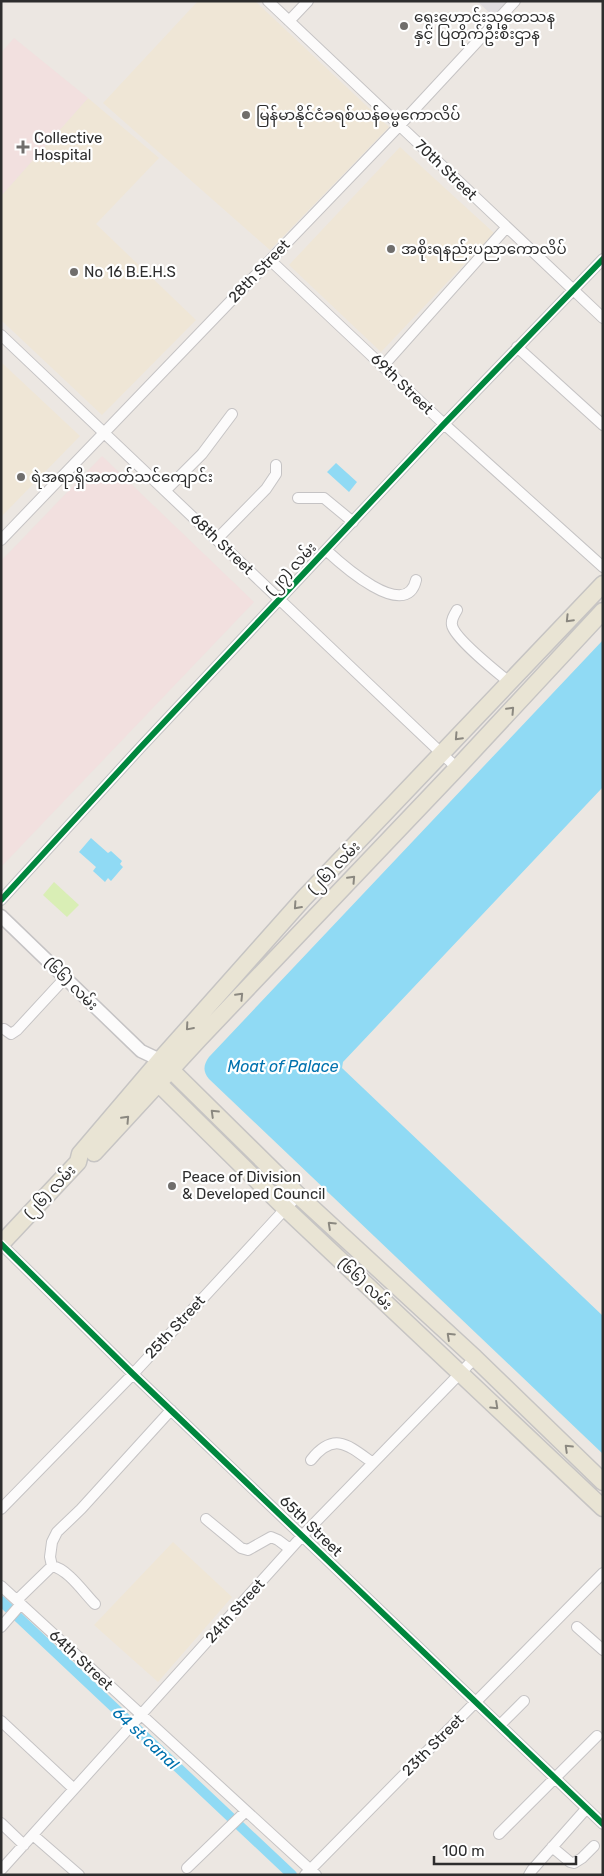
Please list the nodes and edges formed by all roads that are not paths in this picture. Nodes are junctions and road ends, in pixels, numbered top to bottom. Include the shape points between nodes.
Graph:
1 (268, 1) edge
2 (308, 1) edge
3 (515, 1) edge
4 (289, 21) junction
5 (399, 126) junction
6 (506, 228) junction
7 (603, 259) edge
8 (270, 260) junction
9 (573, 290) junction
10 (603, 318) edge
11 (1, 335) edge
12 (518, 347) junction
13 (383, 366) junction
14 (232, 414) dead end
15 (444, 424) junction
16 (603, 425) edge
17 (105, 432) junction
18 (276, 465) dead end
19 (166, 490) junction
20 (298, 498) dead end
21 (353, 522) junction
22 (218, 539) junction
23 (1, 540) edge
24 (326, 550) junction
25 (603, 567) edge
26 (416, 580) dead end
27 (603, 584) edge
28 (280, 600) junction
29 (456, 610) dead end
30 (603, 611) edge
31 (509, 682) junction
32 (442, 754) junction
33 (458, 768) junction
34 (1, 900) edge
35 (1, 916) edge
36 (65, 978) junction
37 (4, 1028) dead end
38 (140, 1051) junction
39 (166, 1065) junction
40 (154, 1079) junction
41 (298, 1194) junction
42 (285, 1208) junction
43 (1, 1244) edge
44 (475, 1358) junction
45 (459, 1373) junction
46 (133, 1374) junction
47 (171, 1410) junction
48 (310, 1460) dead end
49 (373, 1463) junction
50 (603, 1482) edge
51 (603, 1508) edge
52 (1, 1509) edge
53 (206, 1519) dead end
54 (303, 1536) junction
55 (290, 1549) junction
56 (52, 1566) junction
57 (603, 1573) edge
58 (1, 1586) edge
59 (95, 1604) dead end
60 (16, 1608) junction
61 (1, 1627) edge
62 (577, 1627) dead end
63 (603, 1650) edge
64 (524, 1701) dead end
65 (475, 1702) junction
66 (1, 1721) edge
67 (136, 1721) junction
68 (500, 1725) junction
69 (597, 1736) dead end
70 (554, 1779) junction
71 (74, 1790) junction
72 (586, 1809) junction
73 (240, 1817) junction
74 (1, 1823) edge
75 (603, 1824) edge
76 (499, 1834) dead end
77 (33, 1835) junction
78 (24, 1845) junction
79 (594, 1846) dead end
80 (552, 1847) junction
81 (187, 1868) dead end
82 (1, 1870) edge
83 (310, 1873) edge
84 (79, 1875) edge
85 (529, 1875) edge

1 - 4 street, 70th Street
2 - 4 street
3 - 5 street, 28th Street
4 - 5 street, 70th Street
5 - 6 street, 70th Street
5 - 8 street, 28th Street
6 - 9 street, 70th Street
6 - 13 street
7 - 9 street, (၂၇) လမ်း
8 - 13 street, 69th Street
8 - 17 street, 28th Street
9 - 10 street, 70th Street
9 - 12 street, (၂၇) လမ်း
11 - 17 street, 68th Street
12 - 15 street, (၂၇) လမ်း
12 - 16 street
13 - 15 street, 69th Street
14 - 19 street via 202,454
15 - 21 street, (၂၇) လမ်း
15 - 25 street, 69th Street
17 - 19 street, 68th Street
17 - 23 street, 28th Street
18 - 22 street via 276,474 266,489
19 - 22 street, 68th Street
20 - 21 street via 324,498
21 - 24 street, (၂၇) လမ်း
22 - 28 street, 68th Street
24 - 26 street via 352,572 390,594 408,592
24 - 28 street, (၂၇) လမ်း
27 -> 31 main road, (၂၆) လမ်း
28 - 32 street, 68th Street
28 - 34 street, (၂၇) လမ်း
29 - 31 street via 452,620 454,630 481,660
33 -> 30 main road, (၂၆) လမ်း
31 -> 32 main road, (၂၆) လမ်း
32 - 33 street, 68th Street
32 -> 39 main road, (၂၆) လမ်း via 298,905
39 -> 33 main road, (၂၆) လမ်း
35 - 36 street, (၆၆) လမ်း
36 - 37 street via 17,1030 11,1034
36 - 38 street, (၆၆) လမ်း
38 - 39 street, (၆၆) လမ်း
38 - 40 street, (၆၆) လမ်း
39 - 40 main road, (၂၆) လမ်း
41 -> 39 main road, (၆၆) လမ်း
40 - 42 main road, (၆၆) လမ်း
40 - 43 main road, (၂၆) လမ်း via 87,1160 78,1162
41 - 42 street, 25th Street
44 -> 41 main road, (၆၆) လမ်း
42 - 45 main road, (၆၆) လမ်း
42 - 46 street, 25th Street
43 - 46 street, 65th Street
44 - 45 street, 24th Street
50 -> 44 main road, (၆၆) လမ်း
45 - 49 street, 24th Street
45 -> 51 main road, (၆၆) လမ်း
46 - 47 street, 65th Street
46 - 52 street, 25th Street
47 - 54 street, 65th Street
47 - 56 street via 57,1532 52,1542
48 - 49 street via 322,1448 335,1442 352,1448
49 - 54 street, 24th Street
53 - 55 street via 241,1548 248,1550 271,1537
54 - 55 street, 24th Street
54 - 65 street, 65th Street
55 - 67 street, 24th Street
56 - 59 street via 66,1572
56 - 60 street
57 - 65 street, 23th Street
58 - 60 street, 64th Street
60 - 61 street
60 - 67 street, 64th Street
62 - 63 street
64 - 68 street
65 - 68 street, 65th Street
65 - 83 street, 23th Street
66 - 71 street
67 - 71 street, 24th Street
67 - 73 street, 64th Street
68 - 70 street, 65th Street
69 - 70 street
70 - 72 street, 65th Street
70 - 76 street
71 - 77 street, 24th Street
72 - 75 street, 65th Street
72 - 80 street
73 - 81 street
73 - 83 street, 64th Street
74 - 78 street
77 - 78 street, 24th Street
77 - 84 street
78 - 82 street, 24th Street
79 - 80 street via 574,1863
80 - 85 street

